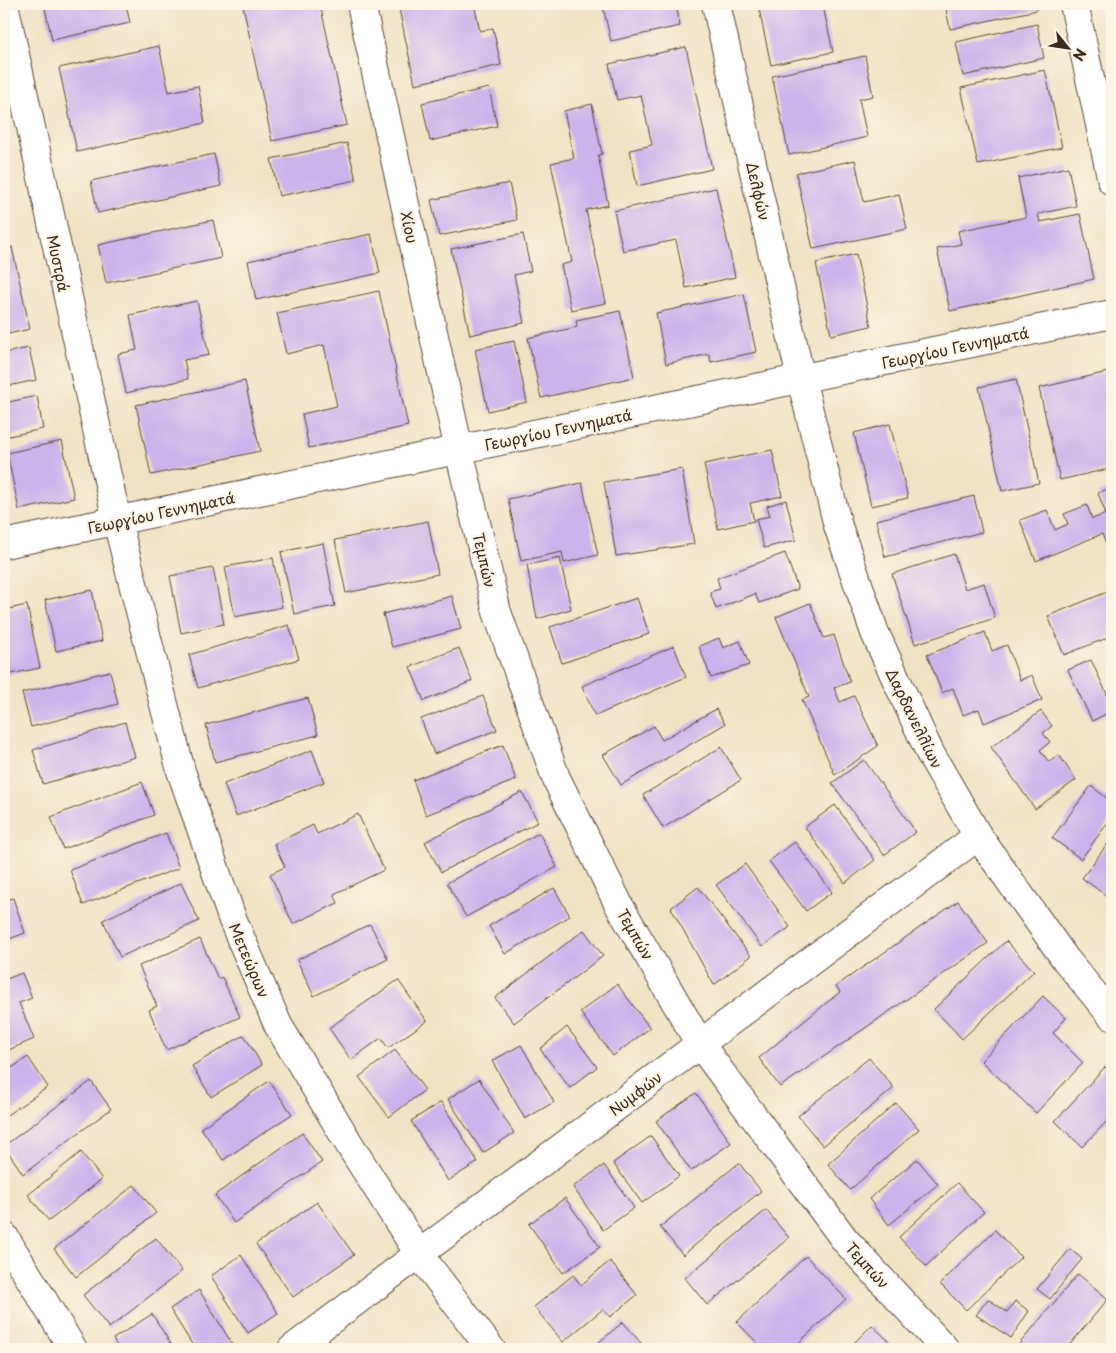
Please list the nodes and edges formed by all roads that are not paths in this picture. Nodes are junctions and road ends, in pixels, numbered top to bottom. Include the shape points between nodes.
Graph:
1 (4, 4) edge
2 (362, 4) edge
3 (716, 4) edge
4 (1074, 4) edge
5 (1112, 181) edge
6 (1112, 314) edge
7 (801, 379) junction
8 (459, 450) junction
9 (116, 521) junction
10 (4, 544) edge
11 (978, 836) junction
12 (1112, 1016) edge
13 (700, 1044) junction
14 (4, 1236) edge
15 (419, 1254) junction
16 (73, 1349) edge
17 (292, 1349) edge
18 (491, 1349) edge
19 (945, 1349) edge

1 - 9 street, Μυστρά
2 - 8 street, Χίου
3 - 7 street, Δελφών
4 - 5 street
6 - 7 street, Γεωργίου Γεννηματά
7 - 8 street, Γεωργίου Γεννηματά
7 - 11 street, Δαρδανελλίων via 838,526 874,633 930,753
8 - 9 street, Γεωργίου Γεννηματά
8 - 13 street, Τεμπών via 497,612 556,778 620,907
9 - 10 street, Γεωργίου Γεννηματά
9 - 15 street, Μετεώρων via 181,770 232,918 278,1025
11 - 12 street, Δαρδανελλίων via 1066,960
11 - 13 street, Νυμφών
13 - 15 street, Νυμφών
13 - 19 street, Τεμπών via 845,1240
14 - 16 street
15 - 17 street, Νυμφών
15 - 18 street, Μετεώρων

